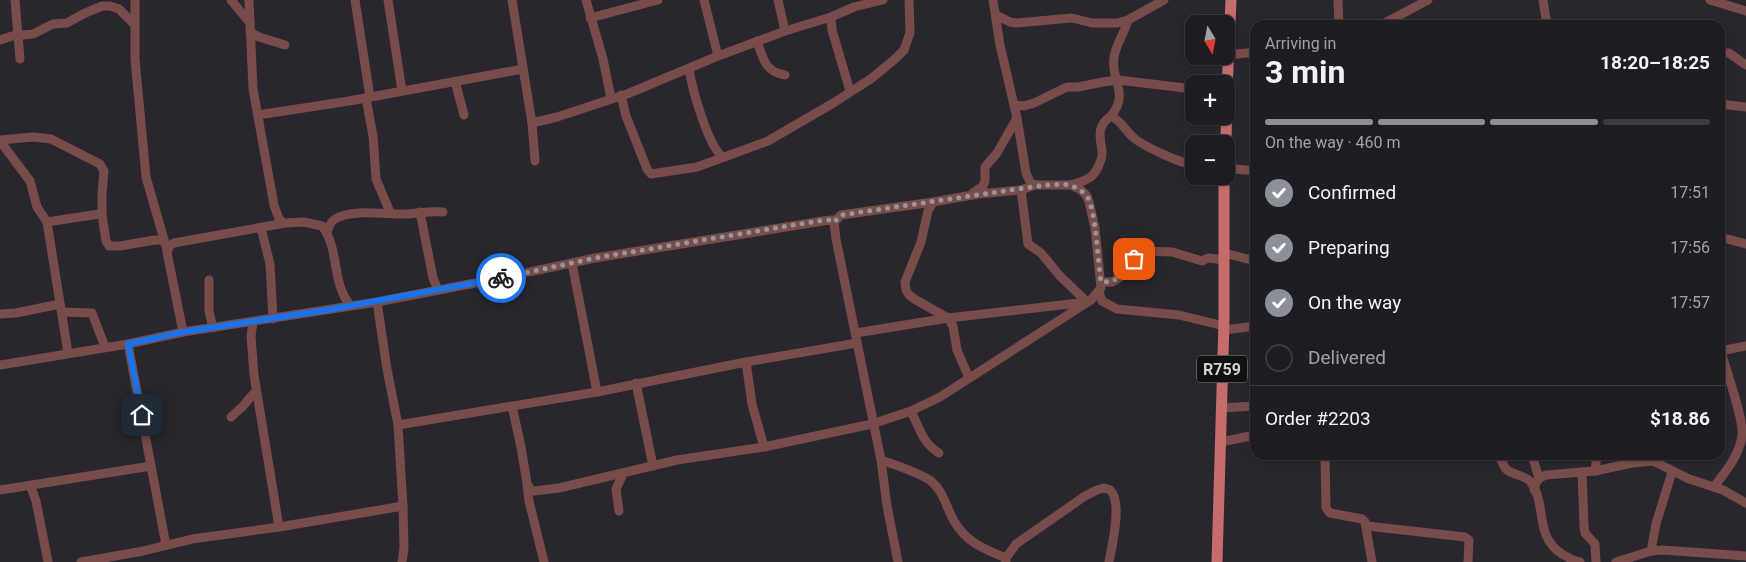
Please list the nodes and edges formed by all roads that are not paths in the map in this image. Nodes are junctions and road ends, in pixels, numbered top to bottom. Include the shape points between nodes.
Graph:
1 (15, 0) edge
2 (133, 0) edge
3 (231, 0) edge
4 (249, 0) edge
5 (355, 0) edge
6 (388, 0) edge
7 (512, 0) edge
8 (586, 0) edge
9 (658, 0) edge
10 (704, 0) edge
11 (778, 0) edge
12 (883, 0) edge
13 (909, 0) edge
14 (994, 0) edge
15 (1164, 0) edge
16 (1231, 0) edge
17 (1338, 0) edge
18 (1428, 0) edge
19 (1543, 0) edge
20 (1710, 0) edge
21 (629, 4) edge
22 (853, 4) edge
23 (119, 9) junction
24 (1746, 11) edge
25 (996, 15) junction
26 (1230, 15) edge
27 (831, 17) junction
28 (590, 18) junction
29 (1128, 20) junction
30 (1338, 20) edge
31 (1390, 20) edge
32 (1546, 20) edge
33 (134, 24) junction
34 (250, 28) junction
35 (785, 31) junction
36 (17, 35) junction
37 (0, 40) edge
38 (758, 41) junction
39 (286, 45) dead end
40 (1250, 52) edge
41 (1235, 53) edge
42 (1725, 53) edge
43 (718, 56) junction
44 (20, 59) dead end
45 (1746, 65) edge
46 (523, 69) junction
47 (689, 69) junction
48 (785, 76) dead end
49 (1118, 80) junction
50 (455, 81) junction
51 (1185, 88) edge
52 (402, 91) junction
53 (850, 92) junction
54 (621, 95) junction
55 (368, 97) junction
56 (611, 98) junction
57 (1014, 105) junction
58 (1725, 105) edge
59 (1746, 107) edge
60 (258, 115) junction
61 (464, 115) dead end
62 (1111, 116) junction
63 (1017, 118) junction
64 (532, 123) junction
65 (0, 140) edge
66 (723, 158) junction
67 (535, 161) dead end
68 (1185, 162) edge
69 (1235, 169) edge
70 (1250, 170) edge
71 (1035, 185) junction
72 (1070, 185) junction
73 (1224, 185) edge
74 (1021, 190) junction
75 (968, 195) junction
76 (933, 202) junction
77 (390, 212) junction
78 (420, 212) junction
79 (443, 212) dead end
80 (277, 213) junction
81 (102, 215) junction
82 (47, 222) junction
83 (834, 222) junction
84 (284, 223) junction
85 (264, 228) junction
86 (327, 232) junction
87 (1725, 238) edge
88 (1746, 244) edge
89 (166, 246) junction
90 (1224, 257) junction
91 (1250, 260) edge
92 (572, 263) junction
93 (209, 280) dead end
94 (1101, 282) junction
95 (438, 290) junction
96 (1099, 292) junction
97 (377, 302) junction
98 (1087, 302) junction
99 (350, 305) junction
100 (61, 308) junction
101 (0, 314) edge
102 (948, 318) junction
103 (273, 319) junction
104 (253, 322) junction
105 (1250, 326) edge
106 (213, 328) junction
107 (1224, 328) junction
108 (183, 332) junction
109 (856, 333) junction
110 (857, 343) junction
111 (128, 344) junction
112 (1746, 346) edge
113 (105, 347) junction
114 (1725, 350) edge
115 (68, 353) junction
116 (746, 362) junction
117 (0, 365) edge
118 (969, 378) junction
119 (1725, 382) edge
120 (636, 383) junction
121 (256, 391) junction
122 (597, 392) junction
123 (512, 406) junction
124 (1250, 406) edge
125 (1221, 408) junction
126 (910, 411) junction
127 (231, 417) dead end
128 (1744, 422) edge
129 (872, 424) junction
130 (398, 425) junction
131 (1250, 437) edge
132 (1220, 442) junction
133 (764, 447) junction
134 (939, 453) dead end
135 (881, 460) junction
136 (1324, 460) edge
137 (1501, 460) edge
138 (1534, 460) edge
139 (1596, 460) edge
140 (1633, 460) edge
141 (1649, 460) edge
142 (151, 466) junction
143 (653, 466) junction
144 (1595, 471) junction
145 (1582, 472) junction
146 (1672, 472) junction
147 (623, 474) junction
148 (1539, 478) junction
149 (527, 483) junction
150 (30, 485) junction
151 (1714, 487) junction
152 (0, 490) edge
153 (1534, 490) junction
154 (1746, 503) edge
155 (403, 506) junction
156 (619, 511) dead end
157 (1367, 526) junction
158 (279, 527) junction
159 (166, 545) junction
160 (1651, 551) junction
161 (1739, 558) edge
162 (1006, 560) edge
163 (48, 562) edge
164 (81, 562) edge
165 (402, 562) edge
166 (544, 562) edge
167 (898, 562) edge
168 (1109, 562) edge
169 (1217, 562) edge
170 (1372, 562) edge
171 (1468, 562) edge
172 (1580, 562) edge
173 (1596, 562) edge
174 (1616, 562) edge

1 - 36 street
2 - 23 street
2 - 33 street
3 - 34 street
4 - 34 street
5 - 55 street
6 - 52 street
7 - 46 street
8 - 28 street
9 - 21 street
10 - 43 street
11 - 35 street
12 - 22 street
13 - 53 street via 910,33 904,50
14 - 25 street
15 - 29 street
16 - 26 main road
17 - 30 street
18 - 31 street
19 - 32 street
20 - 24 street
21 - 28 street
22 - 27 street
23 - 33 street
23 - 36 street via 102,6 68,23 53,24 33,34
25 - 29 street via 1016,24 1072,18 1092,23
25 - 57 street
27 - 35 street
27 - 53 street
28 - 56 street
29 - 49 street via 1114,60 1114,75
33 - 89 street via 146,177
34 - 39 street via 258,37
34 - 60 street via 253,89
35 - 38 street
36 - 37 street
36 - 44 street
38 - 43 street
38 - 48 street via 768,68
40 - 41 street
42 - 45 street
43 - 47 street
46 - 50 street
46 - 64 street
47 - 54 street
47 - 66 street via 700,110 716,151
49 - 51 street
49 - 57 street via 1066,87 1034,103
49 - 62 street via 1120,98
50 - 52 street
50 - 61 street
52 - 55 street
53 - 66 street via 768,141
54 - 56 street
54 - 66 street via 626,116 651,174 697,167
55 - 60 street
55 - 77 street via 376,179
56 - 64 street
57 - 63 street
58 - 59 street
60 - 80 street
62 - 68 street via 1133,137
62 - 72 street via 1099,135 1102,152 1096,172 1090,178
63 - 71 street via 1026,173
63 - 75 street via 997,154 985,167 983,186
64 - 67 street
65 - 81 street via 51,139 100,164 104,171
65 - 82 street via 30,180 37,208
69 - 70 street
71 - 72 street
71 - 74 street
72 - 94 street via 1081,190 1090,202
73 - 90 main road, R759
74 - 75 street
74 - 98 street via 1028,244 1041,253
75 - 76 street
76 - 83 street via 841,215
76 - 102 street via 905,282 906,290
77 - 78 street
77 - 86 street via 341,216 330,222
78 - 79 street
78 - 95 street via 432,278
80 - 84 street
80 - 85 street via 274,221
81 - 82 street
81 - 89 street via 109,246 155,240 161,240
82 - 100 street
83 - 92 street via 824,220
83 - 109 street
84 - 85 street
84 - 86 street via 315,224
85 - 89 street
85 - 103 street
86 - 99 street via 331,238 340,289
87 - 88 street
89 - 108 street
90 - 91 street
90 - 94 street via 1202,261 1172,252 1144,251 1119,278
90 - 107 main road, R759
92 - 95 street
92 - 122 street
93 - 106 street via 208,307
94 - 96 street
95 - 97 street
96 - 98 street
96 - 107 street via 1102,301 1118,309 1179,316
97 - 99 street
97 - 130 street
98 - 102 street
98 - 118 street
99 - 103 street
100 - 101 street
100 - 113 street via 92,313
100 - 115 street
102 - 109 street
102 - 118 street
103 - 104 street
104 - 106 street
104 - 121 street via 251,336
105 - 107 street
106 - 108 street
107 - 125 main road, R759
108 - 111 street
109 - 110 street
110 - 116 street
110 - 129 street
111 - 113 street
111 - 142 street
112 - 114 street
113 - 115 street
115 - 117 street
116 - 120 street
116 - 133 street via 752,404
118 - 126 street
119 - 128 street
120 - 122 street
120 - 143 street
121 - 127 street
121 - 158 street
122 - 123 street
123 - 130 street
123 - 149 street
124 - 125 street
125 - 132 main road, R759
126 - 129 street
126 - 134 street via 930,447
128 - 151 street via 1736,454
129 - 133 street
129 - 135 street
130 - 155 street
131 - 132 street
132 - 169 main road, R759
133 - 143 street
135 - 162 street via 932,482 943,495 954,522 966,536 977,546
135 - 167 street
136 - 157 street via 1328,511 1362,519
137 - 153 street via 1506,468 1528,480
138 - 148 street
139 - 144 street
140 - 144 street
141 - 146 street via 1660,463
142 - 150 street
142 - 159 street
143 - 147 street
144 - 145 street
145 - 148 street
145 - 173 street via 1585,533 1595,544
146 - 151 street
146 - 160 street
147 - 149 street via 534,491
147 - 156 street via 616,489
148 - 153 street
149 - 166 street
150 - 152 street
150 - 163 street
151 - 154 street
153 - 172 street via 1546,537 1552,546
155 - 158 street
155 - 165 street
157 - 170 street
157 - 171 street via 1465,537 1469,540
158 - 159 street
159 - 164 street
160 - 161 street
160 - 174 street
162 - 168 street via 1016,544 1085,496 1104,488 1116,498

